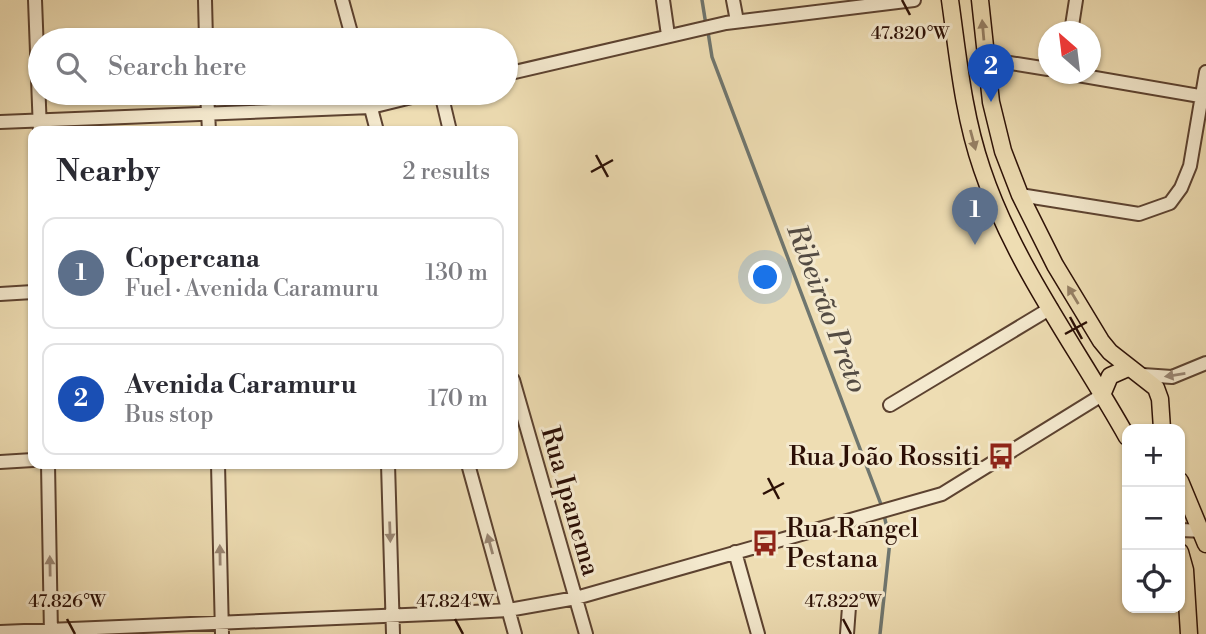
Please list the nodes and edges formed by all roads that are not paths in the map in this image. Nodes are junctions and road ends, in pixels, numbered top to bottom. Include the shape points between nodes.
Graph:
1 (35, 0) edge
2 (205, 0) edge
3 (342, 0) edge
4 (663, 0) edge
5 (733, 0) edge
6 (914, 0) edge
7 (950, 0) edge
8 (980, 0) edge
9 (1076, 0) edge
10 (1073, 21) edge
11 (731, 22) junction
12 (36, 28) edge
13 (206, 28) edge
14 (350, 28) edge
15 (668, 35) junction
16 (985, 59) junction
17 (1038, 67) edge
18 (518, 71) edge
19 (1206, 72) edge
20 (1101, 79) edge
21 (1204, 97) edge
22 (39, 105) edge
23 (208, 105) edge
24 (379, 105) edge
25 (444, 105) edge
26 (371, 107) junction
27 (208, 114) junction
28 (0, 122) edge
29 (40, 126) edge
30 (208, 126) edge
31 (376, 126) edge
32 (449, 126) edge
33 (1020, 195) junction
34 (28, 292) edge
35 (0, 294) edge
36 (1051, 308) junction
37 (1206, 363) edge
38 (1135, 372) junction
39 (1102, 394) junction
40 (518, 397) edge
41 (890, 405) dead end
42 (1158, 424) edge
43 (1122, 427) edge
44 (28, 460) edge
45 (0, 462) edge
46 (48, 469) edge
47 (218, 469) edge
48 (388, 469) edge
49 (469, 469) edge
50 (1183, 487) edge
51 (1185, 531) edge
52 (1204, 535) edge
53 (735, 552) junction
54 (1185, 570) edge
55 (576, 598) junction
56 (849, 607) dead end
57 (508, 610) junction
58 (392, 617) junction
59 (222, 629) edge
60 (0, 632) edge
61 (51, 632) edge
62 (393, 634) edge
63 (515, 634) edge
64 (586, 634) edge
65 (758, 634) edge
66 (847, 634) edge
67 (1189, 634) edge

1 - 12 street
2 - 13 street
3 - 14 street
4 - 15 street
5 - 11 street
6 - 11 street
7 -> 36 main road via 981,167 1008,230
16 -> 8 main road
9 - 10 street
11 - 15 street
15 - 18 street
16 - 17 street
16 - 33 main road via 1003,150
19 - 21 street
20 - 21 street
21 - 33 street via 1186,178 1170,203 1139,214
22 - 29 street
23 - 27 street
24 - 26 street
25 - 32 street
26 - 27 street
26 - 31 street
27 - 29 street
27 - 30 street
28 - 29 street
38 -> 33 main road via 1110,352 1094,331
34 - 35 street
36 - 39 main road
36 - 41 street
37 -> 38 street via 1171,377
38 - 39 main road via 1110,376
38 - 42 main road via 1156,388
39 - 43 main road
39 - 53 street via 942,494
40 - 55 street, Rua Ipanema
44 - 45 street
61 -> 46 street
59 -> 47 street
48 -> 58 street
57 -> 49 street
50 - 52 main road
51 - 52 street
53 - 55 street
53 - 65 street
54 - 67 main road
55 - 57 street
55 - 64 street, Rua Ipanema
56 - 66 street
57 - 58 street
57 - 63 street
58 - 59 street
58 - 62 street
59 - 61 street
60 - 61 street

